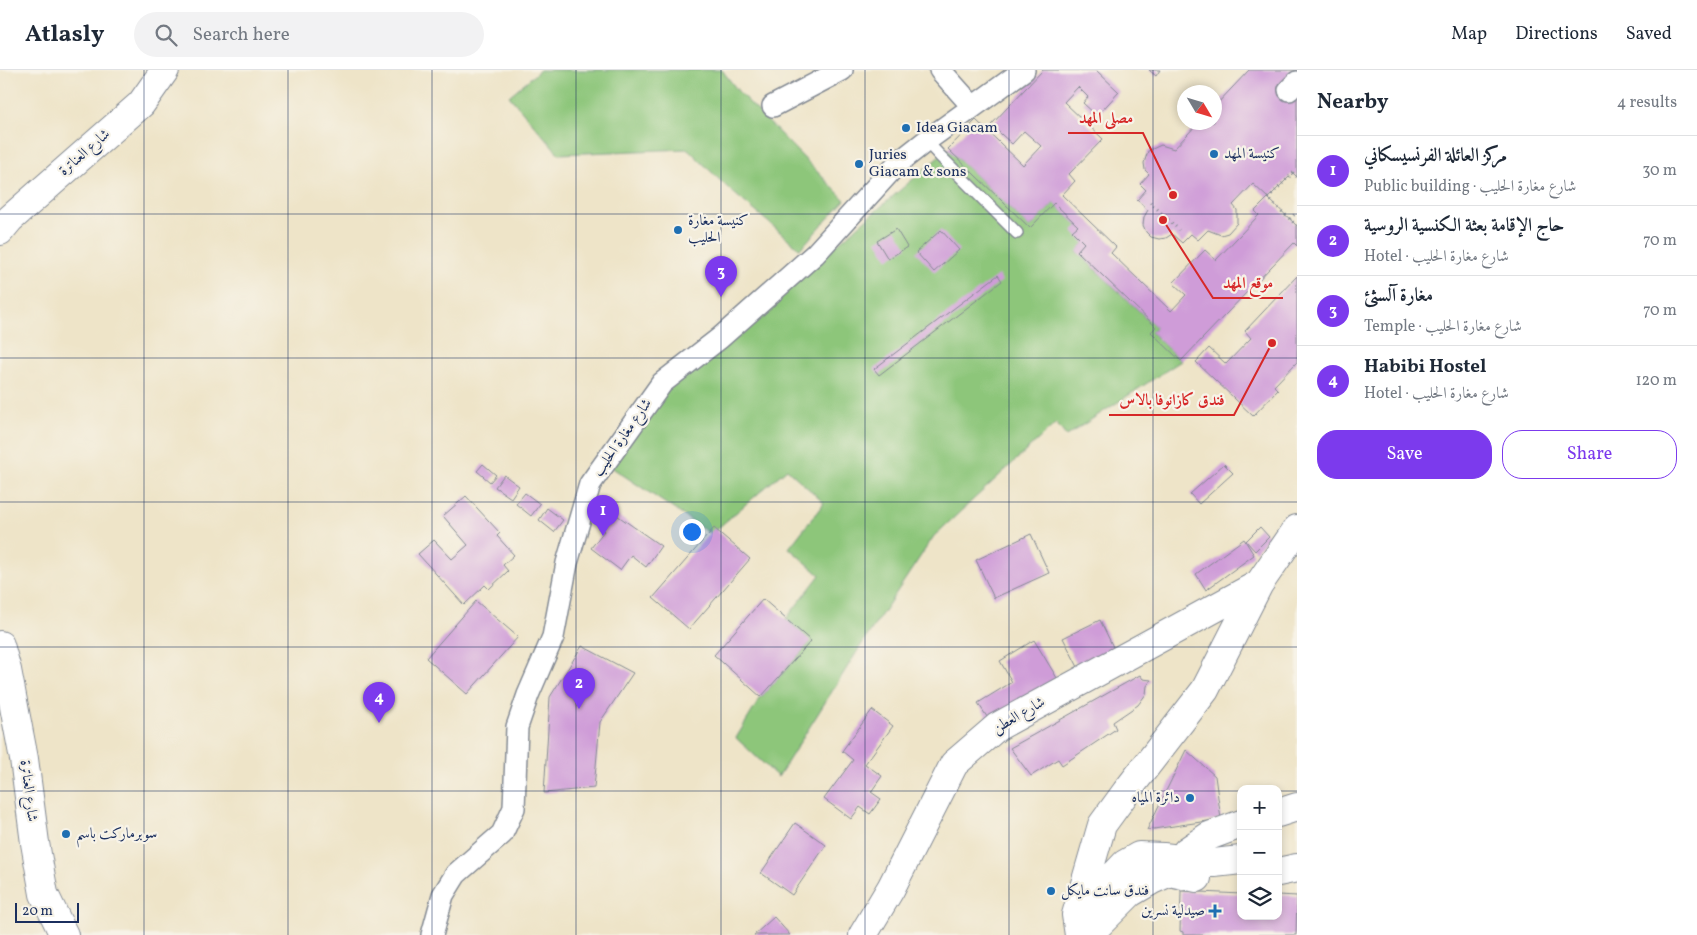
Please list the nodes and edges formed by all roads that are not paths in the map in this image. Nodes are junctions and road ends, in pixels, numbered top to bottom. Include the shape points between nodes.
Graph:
1 (165, 70) edge
2 (842, 70) edge
3 (940, 70) edge
4 (1024, 70) edge
5 (772, 106) dead end
6 (973, 107) junction
7 (926, 141) junction
8 (0, 231) edge
9 (1017, 233) dead end
10 (1297, 529) edge
11 (1259, 584) junction
12 (0, 645) edge
13 (1297, 807) edge
14 (1282, 812) edge
15 (1102, 825) junction
16 (1237, 826) edge
17 (1297, 853) edge
18 (1282, 855) edge
19 (1237, 860) edge
20 (1297, 868) edge
21 (1168, 871) junction
22 (1282, 871) edge
23 (1118, 872) junction
24 (1237, 877) edge
25 (1082, 928) edge
26 (64, 935) edge
27 (432, 935) edge
28 (864, 935) edge

1 - 8 street, شارع العناترة via 141,104
2 - 5 street
3 - 6 street
4 - 6 street, شارع مغارة الحليب
6 - 7 street, شارع مغارة الحليب
7 - 9 lane
7 - 27 street, شارع مغارة الحليب via 898,163 815,254 720,338 662,383 590,484 567,564 553,637 517,727 514,808 502,834 456,874 443,895
10 - 11 street
11 - 15 street via 1205,690
11 - 28 street, شارع العطن via 997,727 954,764
12 - 26 street, شارع العناترة via 24,759 44,894
13 - 14 street
15 - 23 street via 1107,854
15 - 25 street
16 - 21 street via 1209,836 1187,851
17 - 18 street
19 - 21 street
20 - 22 street
21 - 23 street via 1133,881 1120,877
21 - 24 street via 1204,879
21 - 25 street via 1130,893 1094,929
23 - 25 street

